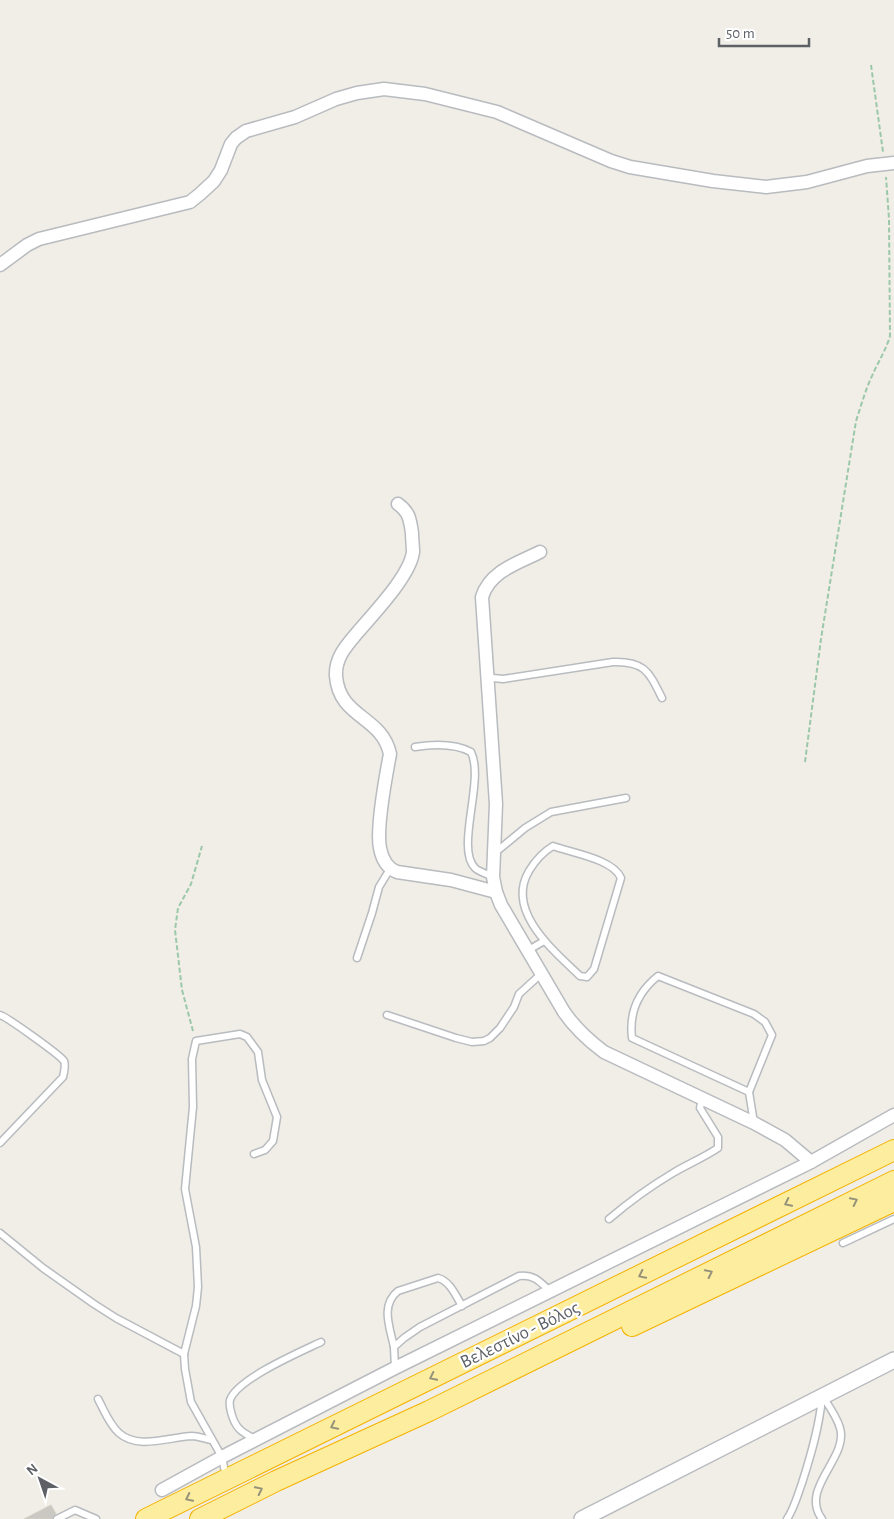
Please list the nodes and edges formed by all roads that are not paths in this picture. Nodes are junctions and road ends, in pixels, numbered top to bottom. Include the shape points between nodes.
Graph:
1 (889, 164) edge
2 (0, 265) edge
3 (398, 504) dead end
4 (540, 552) dead end
5 (488, 675) junction
6 (662, 698) dead end
7 (415, 746) dead end
8 (626, 798) dead end
9 (495, 853) junction
10 (390, 869) junction
11 (492, 877) junction
12 (496, 892) junction
13 (544, 941) junction
14 (527, 951) junction
15 (357, 958) dead end
16 (541, 974) junction
17 (0, 1015) edge
18 (386, 1015) dead end
19 (749, 1092) junction
20 (702, 1097) junction
21 (894, 1115) edge
22 (754, 1123) junction
23 (894, 1140) edge
24 (0, 1143) edge
25 (894, 1150) edge
26 (254, 1154) dead end
27 (811, 1162) junction
28 (894, 1181) edge
29 (819, 1188) junction
30 (894, 1200) edge
31 (610, 1219) dead end
32 (894, 1219) edge
33 (0, 1233) edge
34 (843, 1243) dead end
35 (550, 1291) junction
36 (462, 1306) junction
37 (321, 1342) dead end
38 (394, 1347) junction
39 (184, 1354) junction
40 (894, 1360) edge
41 (396, 1368) junction
42 (822, 1396) junction
43 (98, 1399) dead end
44 (430, 1411) junction
45 (255, 1439) junction
46 (211, 1440) junction
47 (222, 1457) junction
48 (265, 1460) junction
49 (227, 1479) junction
50 (162, 1490) dead end
51 (598, 1514) edge
52 (57, 1519) edge
53 (96, 1519) edge
54 (146, 1519) edge
55 (200, 1519) edge
56 (582, 1519) edge
57 (787, 1519) edge
58 (822, 1519) edge

1 - 2 street via 778,186 713,181 630,167 497,112 425,94 384,89 336,99 295,117 246,131 231,144 214,180 190,202 39,240
3 - 10 street via 410,517 410,563 338,659 336,674 343,700 388,743 390,754 379,839 382,857
4 - 5 street via 499,572 484,591 482,605
5 - 6 lane via 503,679 631,662 646,669
5 - 9 street via 496,804
7 - 11 lane via 457,746 471,752 474,780 468,840 470,858 475,868
8 - 9 lane via 551,812
9 - 11 street
10 - 12 street
10 - 15 lane via 379,887
11 - 12 street
12 - 14 street
13 - 13 lane via 580,976 590,975 622,878 616,870 553,846 546,850 526,877 522,893 526,912
13 - 14 lane
14 - 16 street
16 - 18 lane via 519,994 500,1028 484,1041 456,1038
16 - 20 street via 564,1012 586,1039 604,1052
17 - 24 lane via 53,1050 64,1062 65,1071
19 - 19 lane via 772,1035 765,1022 754,1014 658,976 650,982 634,1007 632,1038
19 - 22 lane
20 - 22 street
20 - 31 lane via 700,1108 718,1137 718,1148 672,1174
21 - 27 street
22 - 27 street via 785,1140
23 - 29 highway
25 - 29 highway, Βελεστίνο - Βόλος
26 - 39 lane via 265,1150 273,1141 277,1117 262,1080 258,1052 248,1037 240,1034 196,1041 192,1059 193,1107 185,1189 196,1247 198,1287
27 - 35 street
44 -> 28 highway, Βελεστίνο - Βόλος
29 -> 48 highway, Βελεστίνο - Βόλος
30 - 44 highway via 547,1366
32 - 34 lane
33 - 39 lane via 94,1304
35 - 36 lane via 535,1277 519,1276
35 - 41 street
36 - 38 lane via 420,1328
36 - 38 lane via 443,1279 398,1291 388,1304
37 - 45 lane via 258,1374 232,1395 229,1402 234,1423
38 - 41 lane
39 - 46 lane via 192,1402
40 - 42 street
41 - 45 street
42 - 51 street
42 - 57 lane via 814,1443
42 - 58 lane via 841,1429 837,1453 816,1493 816,1512
43 - 46 lane via 111,1424 127,1439 159,1441 193,1436
55 -> 44 highway, Βελεστίνο - Βόλος
45 - 47 street
45 - 48 street
46 - 47 lane
47 - 49 lane
47 - 50 street
48 - 49 highway, Βελεστίνο - Βόλος
49 -> 54 highway, Βελεστίνο - Βόλος
51 - 56 street
52 - 53 lane via 75,1510

